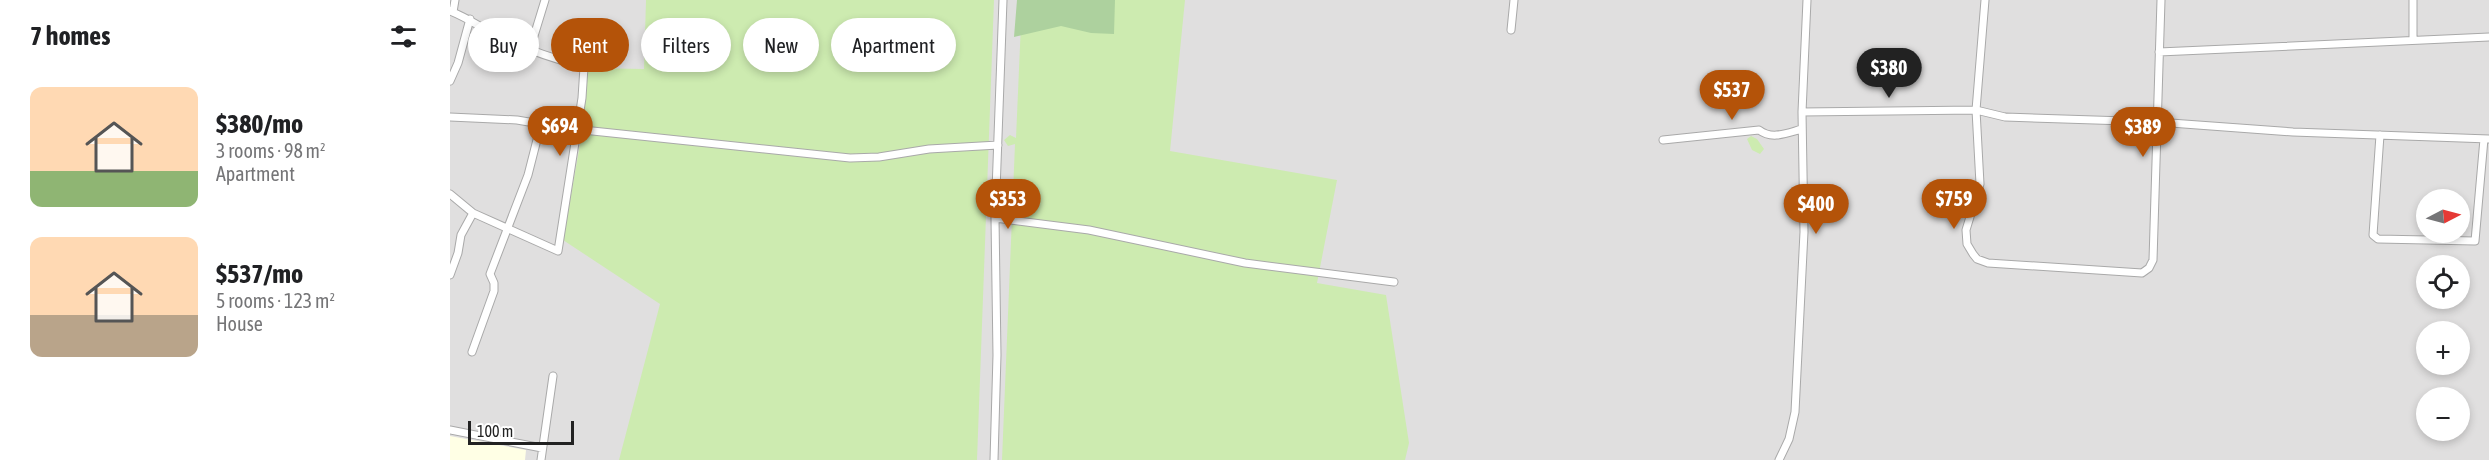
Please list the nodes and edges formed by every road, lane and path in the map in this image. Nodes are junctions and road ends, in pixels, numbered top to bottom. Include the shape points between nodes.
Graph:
1 (455, 0) edge
2 (545, 0) edge
3 (1003, 0) edge
4 (1514, 0) edge
5 (1808, 0) edge
6 (1985, 0) edge
7 (2161, 0) edge
8 (2413, 0) edge
9 (451, 11) edge
10 (468, 18) edge
11 (539, 20) edge
12 (468, 26) edge
13 (1511, 30) dead end
14 (2489, 37) edge
15 (2413, 40) junction
16 (2159, 52) junction
17 (539, 54) edge
18 (450, 81) edge
19 (1976, 110) junction
20 (1802, 112) junction
21 (450, 117) edge
22 (2157, 122) junction
23 (541, 124) junction
24 (576, 129) junction
25 (1802, 129) junction
26 (2380, 135) junction
27 (2486, 139) edge
28 (1663, 140) dead end
29 (998, 145) junction
30 (450, 194) edge
31 (473, 213) junction
32 (995, 218) junction
33 (507, 230) junction
34 (450, 275) edge
35 (1394, 282) dead end
36 (472, 352) dead end
37 (553, 376) dead end
38 (450, 430) edge
39 (542, 448) junction
40 (541, 460) edge
41 (994, 460) edge
42 (1779, 460) edge

1 - 9 street
2 - 11 street
3 - 29 street
4 - 13 street
5 - 20 street
6 - 19 street
7 - 16 street
8 - 15 street
9 - 10 street
12 - 18 street
14 - 15 street
15 - 16 street
16 - 22 street
17 - 24 street via 584,67
19 - 20 street
19 - 22 street via 2006,117
19 - 22 street via 1980,184 1966,230 1973,254 1988,263 2142,273 2149,268 2153,260
20 - 25 street
21 - 23 street
22 - 26 street
23 - 24 street
23 - 33 street via 528,175
24 - 29 street via 850,158 879,158 929,148
24 - 33 street via 558,251
25 - 28 street via 1774,136 1759,130
25 - 42 street via 1804,232 1795,412
26 - 27 street
26 - 27 street via 2373,235 2390,240 2475,241
29 - 32 street
30 - 31 street
31 - 33 street
31 - 34 street via 461,235
32 - 35 street via 1089,230 1245,263
32 - 41 street
33 - 36 street via 490,274 494,291
37 - 39 street
38 - 39 street
39 - 40 street

